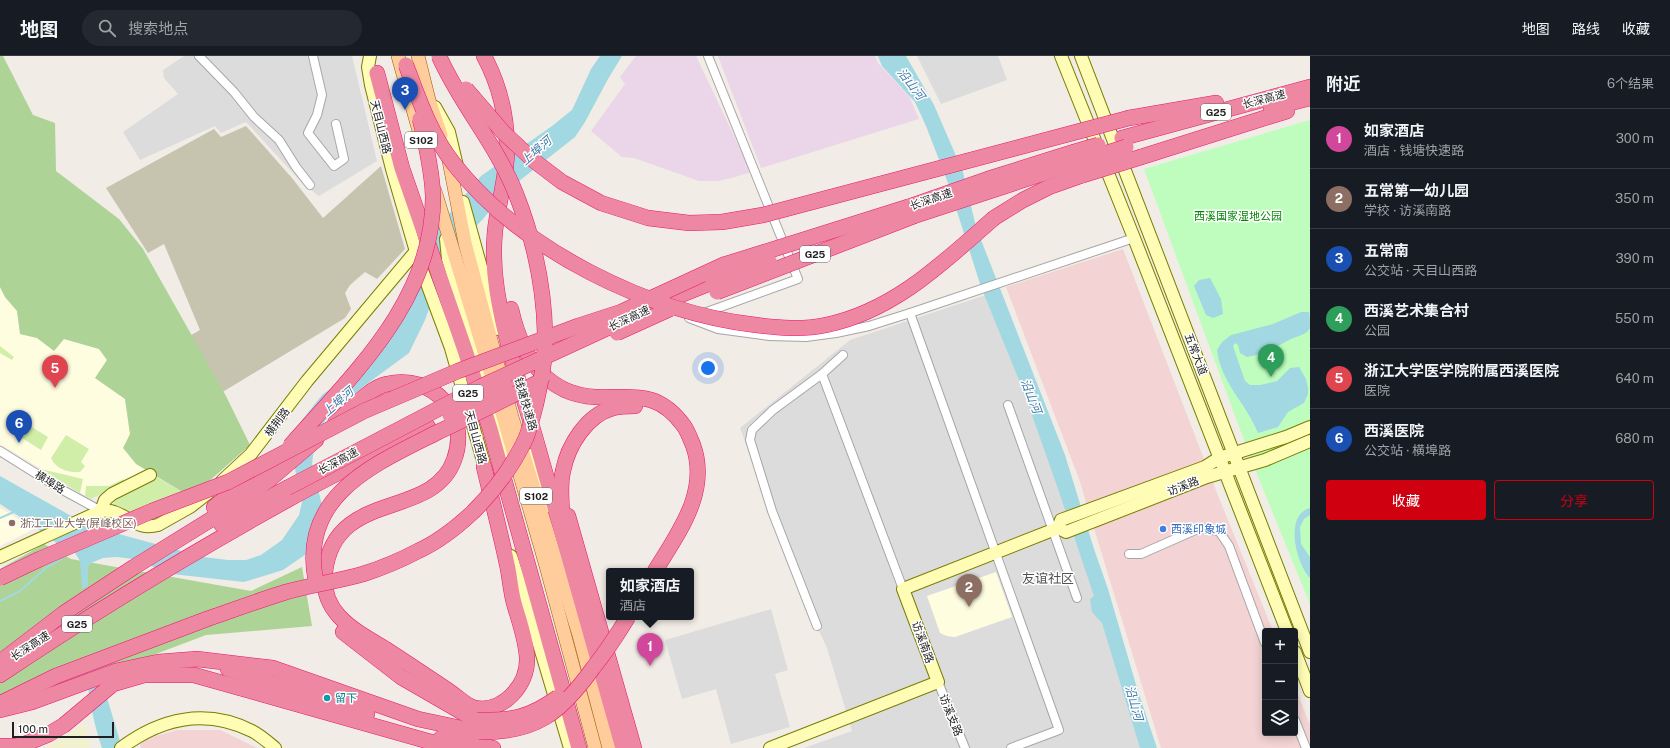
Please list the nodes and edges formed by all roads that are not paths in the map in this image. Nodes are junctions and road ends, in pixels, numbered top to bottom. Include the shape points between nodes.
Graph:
1 (199, 56) edge
2 (313, 56) edge
3 (370, 56) edge
4 (439, 56) edge
5 (484, 56) edge
6 (708, 56) edge
7 (1061, 56) edge
8 (1081, 56) edge
9 (406, 58) edge
10 (377, 73) dead end
11 (1308, 91) edge
12 (1310, 104) edge
13 (336, 124) dead end
14 (1078, 163) junction
15 (310, 185) dead end
16 (500, 205) junction
17 (911, 212) junction
18 (1134, 238) junction
19 (417, 256) junction
20 (715, 287) junction
21 (910, 313) junction
22 (843, 355) dead end
23 (555, 359) junction
24 (822, 374) junction
25 (1008, 405) dead end
26 (1310, 427) edge
27 (1310, 442) edge
28 (0, 451) edge
29 (1234, 453) junction
30 (1219, 458) junction
31 (484, 467) junction
32 (1240, 467) junction
33 (562, 471) junction
34 (1224, 472) junction
35 (150, 475) dead end
36 (288, 493) junction
37 (101, 511) junction
38 (1086, 518) junction
39 (1060, 528) junction
40 (179, 543) junction
41 (663, 551) junction
42 (995, 553) junction
43 (1129, 554) dead end
44 (0, 557) edge
45 (572, 567) junction
46 (649, 568) edge
47 (656, 568) edge
48 (144, 572) junction
49 (0, 578) edge
50 (904, 589) junction
51 (1077, 598) dead end
52 (616, 620) edge
53 (626, 620) edge
54 (817, 626) dead end
55 (1285, 628) edge
56 (1262, 635) edge
57 (1310, 652) edge
58 (196, 659) junction
59 (1298, 660) edge
60 (0, 664) edge
61 (0, 675) edge
62 (194, 675) junction
63 (262, 680) junction
64 (938, 682) junction
65 (1310, 690) edge
66 (0, 703) edge
67 (0, 710) edge
68 (478, 726) junction
69 (1298, 728) edge
70 (126, 744) edge
71 (1033, 744) edge
72 (0, 746) edge
73 (274, 748) edge
74 (452, 748) edge
75 (493, 748) edge
76 (570, 748) edge
77 (579, 748) edge
78 (595, 748) edge
79 (609, 748) edge
80 (623, 748) edge
81 (634, 748) edge
82 (770, 748) edge
83 (964, 748) edge
84 (1011, 748) edge
85 (1306, 748) edge

1 - 15 street via 279,140
2 - 13 street via 322,95 317,115 308,133 334,166 344,159
3 - 19 main road, 天目山西路 via 368,67 371,84
4 - 11 highway, bridge via 503,132 562,182 601,203 648,218 689,223 722,222 763,215 1129,118
4 - 66 highway, bridge via 446,72 506,171 533,250 543,303 544,358 538,392 526,438 507,471 488,497 444,536 420,551 363,574 285,592 207,619 56,676
5 - 16 highway, 钱塘快速路, bridge via 501,96 505,122 507,150
6 - 21 street via 798,279 688,318 718,329 769,336 806,337 868,326
7 - 18 main road, 五常大道
8 - 29 main road, 五常大道
9 - 14 highway, bridge via 425,116 440,145 468,181 512,221 543,244 621,287 642,297 711,318 788,328 825,325 856,316 890,301 927,277 994,218 1049,187
9 - 40 highway, bridge via 428,153 433,197 424,259 411,290 374,350 288,449 221,501
9 - 78 main road, S102 via 451,256 490,371
9 - 79 main road, S102 via 429,100 449,159 512,417 579,635
10 - 77 highway via 402,168 490,429
11 - 14 highway, 长深高速 / G25, bridge via 1207,124 1124,142
12 - 14 highway, bridge via 1141,157
14 - 17 highway, 长深高速 / G25 via 990,184
16 - 41 highway via 501,258 515,325 537,367 550,382 568,392 595,397 651,400 677,417 688,432 699,469 694,500 678,534
16 - 45 highway, 钱塘快速路 via 494,255 497,291 521,388
17 - 20 highway, 长深高速 / G25, bridge
17 - 49 highway, bridge via 723,265 621,312 458,371 364,411 228,482 152,510
18 - 21 street
18 - 30 main road, 五常大道
19 - 31 main road, 天目山西路 via 451,348
19 - 37 main road, 横荆路 via 307,381 251,454 220,483 190,506 158,525 137,525 112,511
20 - 23 highway, 长深高速 / G25, bridge
20 - 36 highway, 长深高速 / G25, bridge via 653,306 482,386
21 - 42 street
22 - 24 street
23 - 36 highway, 长深高速 / G25, bridge
23 - 68 highway, bridge via 539,382 366,470 334,499 320,522 314,552 314,568 321,600 333,622 401,677
24 - 50 street
24 - 54 street via 773,410 752,430 750,440 772,511
25 - 39 street
26 - 29 main road
27 - 32 main road, 访溪路
28 - 37 street, 横埠路
29 - 30 main road
29 - 32 main road, 五常大道
30 - 34 main road, 五常大道
30 - 38 main road via 1204,467
31 - 40 highway, bridge via 524,636 527,660 522,682 509,699 493,708 473,708 410,664 351,628 337,615 326,597 323,583 326,563 331,547 348,525 359,517 419,495 438,484 447,474 454,459 458,442 455,421 446,401 422,384 401,382 377,387 268,480
31 - 76 main road, 天目山西路
32 - 34 main road, 访溪路
32 - 57 main road, 五常大道
33 - 41 highway via 580,432 596,416 613,408 635,406 654,411 668,419 686,444 690,458 690,479 683,507
33 - 45 highway via 562,515
33 - 81 highway via 565,504
34 - 38 main road, 访溪路
34 - 55 main road, 五常大道
35 - 37 main road via 112,494 105,500
36 - 40 highway, 长深高速 / G25
36 - 48 highway, 长深高速 / G25 via 198,550
37 - 44 main road
38 - 39 main road, 访溪路
39 - 42 main road
39 - 51 street
40 - 48 highway
41 - 46 highway
41 - 47 highway
42 - 50 main road
42 - 71 street via 1059,730
43 - 56 street via 1141,554 1200,528 1219,531 1229,546
45 - 80 highway, 钱塘快速路
48 - 60 highway via 64,613
48 - 61 highway, 长深高速 / G25 via 70,628
50 - 64 main road, 访溪南路
52 - 68 highway, bridge via 589,661 560,696 528,715
53 - 68 highway, bridge via 581,685 558,709 517,729 498,732
58 - 63 highway
58 - 67 highway via 158,662 116,671 32,702
58 - 68 highway via 274,668 418,719
59 - 65 main road
62 - 63 highway
62 - 72 highway via 144,675 113,684 64,725 49,734 24,744
62 - 74 highway
63 - 75 highway via 437,738
64 - 82 main road
64 - 83 street, 访溪支路
69 - 85 street
70 - 73 main road via 162,724 184,719 208,719 233,724 253,732
71 - 84 street

